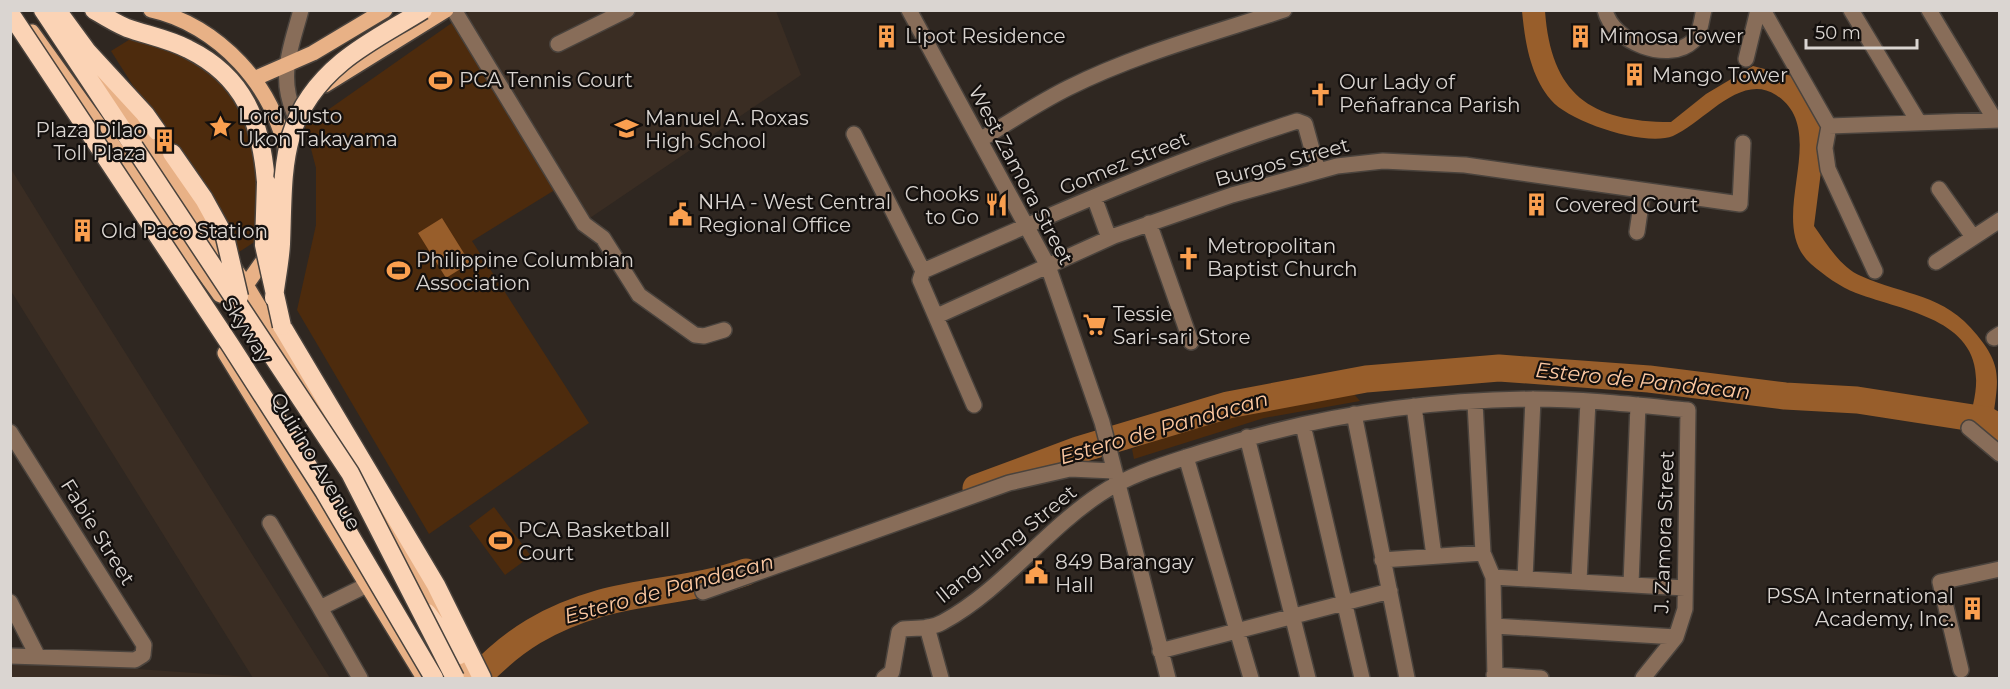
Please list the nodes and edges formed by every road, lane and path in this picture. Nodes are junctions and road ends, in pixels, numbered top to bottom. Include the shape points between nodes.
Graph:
1 (17, 10) edge
2 (43, 10) edge
3 (57, 10) edge
4 (94, 10) edge
5 (150, 10) edge
6 (301, 10) edge
7 (385, 10) edge
8 (423, 10) edge
9 (446, 10) edge
10 (454, 10) edge
11 (627, 10) edge
12 (909, 10) edge
13 (1284, 10) edge
14 (1605, 10) edge
15 (1704, 10) edge
16 (1758, 10) edge
17 (1763, 10) edge
18 (1851, 10) edge
19 (1929, 10) edge
20 (10, 13) edge
21 (10, 28) edge
22 (558, 44) dead end
23 (1746, 59) dead end
24 (286, 65) junction
25 (256, 78) junction
26 (275, 113) junction
27 (294, 113) junction
28 (1997, 120) edge
29 (1918, 121) junction
30 (1829, 126) junction
31 (157, 131) tunnel mouth
32 (281, 133) junction
33 (854, 134) dead end
34 (981, 140) junction
35 (1743, 143) dead end
36 (172, 153) tunnel mouth
37 (1318, 171) junction
38 (1940, 189) dead end
39 (1642, 191) junction
40 (1094, 197) junction
41 (283, 219) junction
42 (2000, 220) edge
43 (1149, 224) junction
44 (1029, 225) junction
45 (1637, 232) dead end
46 (1973, 237) junction
47 (1109, 238) junction
48 (1936, 262) dead end
49 (1048, 266) junction
50 (1875, 271) dead end
51 (921, 274) junction
52 (246, 285) junction
53 (225, 297) junction
54 (274, 298) junction
55 (198, 311) junction
56 (937, 316) junction
57 (724, 330) dead end
58 (279, 339) junction
59 (1191, 342) dead end
60 (1533, 399) junction
61 (1588, 401) junction
62 (1475, 403) junction
63 (974, 405) dead end
64 (1638, 405) junction
65 (1414, 406) junction
66 (1688, 410) joint
67 (1354, 414) junction
68 (1303, 425) junction
69 (1969, 428) dead end
70 (10, 432) edge
71 (1246, 437) junction
72 (2000, 454) edge
73 (1186, 457) junction
74 (1114, 474) junction
75 (270, 523) dead end
76 (1483, 553) junction
77 (1434, 556) junction
78 (1382, 560) junction
79 (2000, 568) edge
80 (1493, 577) junction
81 (1525, 579) junction
82 (1579, 581) junction
83 (1631, 584) junction
84 (367, 585) junction
85 (1685, 588) junction
86 (1390, 591) junction
87 (703, 592) dead end
88 (10, 602) edge
89 (1344, 602) junction
90 (320, 608) junction
91 (1292, 615) junction
92 (1494, 626) junction
93 (927, 627) junction
94 (1238, 629) junction
95 (1676, 637) junction
96 (1160, 651) junction
97 (459, 655) junction
98 (10, 656) edge
99 (38, 657) junction
100 (1961, 670) dead end
101 (1495, 677) edge
102 (360, 678) edge
103 (424, 678) edge
104 (434, 678) edge
105 (455, 678) edge
106 (471, 678) edge
107 (482, 678) edge
108 (884, 678) edge
109 (941, 678) edge
110 (1168, 678) edge
111 (1251, 678) edge
112 (1308, 678) edge
113 (1362, 678) edge
114 (1407, 678) edge
115 (1541, 678) edge
116 (1643, 678) edge

1 - 53 main road
2 - 105 highway, Skyway, bridge via 350,473
3 - 31 highway
3 - 52 main road, Quirino Avenue
4 - 54 highway, bridge via 125,27 188,49 208,61 237,88 257,123 264,155 264,245
5 - 25 main road via 215,42
6 - 24 street
7 - 24 main road
8 - 54 highway, bridge via 343,61 309,95 296,117 284,157 281,246
9 - 27 main road via 317,89
10 - 57 street via 584,224 603,238 639,295 695,335
11 - 22 street
12 - 34 street, West Zamora Street
13 - 34 street via 1097,75
14 - 15 street via 1612,26 1622,34 1664,52 1682,49 1693,41
16 - 23 street
17 - 30 street
18 - 29 street
19 - 28 street
20 - 104 highway, Skyway, bridge via 306,462
21 - 55 main road, Quirino Avenue
24 - 25 main road
24 - 26 street
24 - 27 street via 286,90
25 - 26 main road
26 - 32 main road
27 - 32 main road
28 - 29 street
29 - 30 street
30 - 50 street via 1828,169
32 - 41 main road via 289,184
33 - 51 street
34 - 44 street, West Zamora Street
35 - 39 street, Burgos Street via 1740,204
36 - 97 highway, bridge via 225,237 242,309 253,333 404,584
37 - 39 street, Burgos Street via 1383,161 1465,165
37 - 40 street, Gomez Street via 1305,124 1297,121 1237,140
37 - 43 street, Burgos Street
38 - 46 street
39 - 45 street
40 - 44 street, Gomez Street
40 - 47 street
41 - 52 main road via 275,243
41 - 58 main road via 272,284
42 - 46 street
43 - 47 street, Burgos Street
43 - 59 street
44 - 49 street, West Zamora Street
44 - 51 street, Gomez Street
46 - 48 street
47 - 49 street, Burgos Street
49 - 56 street, Burgos Street
49 - 74 street, West Zamora Street via 1103,426
51 - 56 street
52 - 53 main road
52 - 58 main road, Quirino Avenue
53 - 55 main road
54 - 107 highway, bridge via 282,326 436,585
55 - 84 main road, Quirino Avenue
56 - 63 street
58 - 97 main road, Quirino Avenue via 424,587
60 - 61 street, Ilang-Ilang Street
60 - 62 street, Ilang-Ilang Street
60 - 81 street
61 - 64 street, Ilang-Ilang Street
61 - 82 street
62 - 65 street, Ilang-Ilang Street
62 - 76 street
64 - 66 street, Ilang-Ilang Street
64 - 83 street
65 - 67 street, Ilang-Ilang Street
65 - 77 street
66 - 85 street, J. Zamora Street
67 - 68 street, Ilang-Ilang Street
67 - 78 street
68 - 71 street, Ilang-Ilang Street
68 - 89 street
69 - 72 street
70 - 99 street, Fabie Street via 144,645 143,655 135,660
71 - 73 street, Ilang-Ilang Street
71 - 91 street
73 - 74 street, Ilang-Ilang Street via 1144,471
73 - 94 street
74 - 87 street via 1070,469 1009,483
74 - 93 street, Ilang-Ilang Street via 1100,494 985,593 941,623
74 - 96 street, West Zamora Street
75 - 90 street
76 - 77 street
76 - 80 street
77 - 78 street
78 - 86 street
79 - 100 street via 1940,582
80 - 81 street
80 - 92 street
81 - 82 street
82 - 83 street
83 - 85 street
84 - 90 street
84 - 103 main road, Quirino Avenue
85 - 95 street, J. Zamora Street via 1685,609
86 - 89 street
86 - 114 street
88 - 99 street
89 - 91 street
89 - 113 street
90 - 102 street
91 - 94 street
91 - 112 street
92 - 95 street
92 - 101 street
93 - 108 street, Ilang-Ilang Street via 899,632 892,672
93 - 109 street
94 - 96 street
94 - 111 street
95 - 116 street, J. Zamora Street
96 - 110 street, West Zamora Street
97 - 106 main road, Quirino Avenue
98 - 99 street
101 - 115 street

